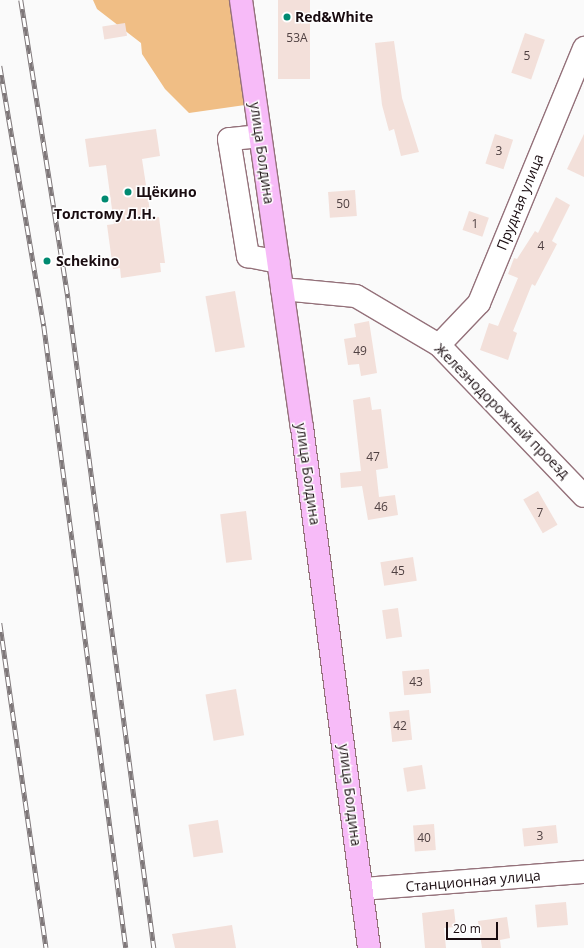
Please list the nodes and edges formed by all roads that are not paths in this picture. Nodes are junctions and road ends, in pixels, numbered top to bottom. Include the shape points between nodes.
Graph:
1 (241, 0) edge
2 (584, 48) edge
3 (260, 136) junction
4 (278, 262) junction
5 (282, 288) junction
6 (439, 346) junction
7 (582, 488) edge
8 (584, 872) edge
9 (362, 889) junction
10 (369, 948) edge

1 - 3 main road, улица Болдина
2 - 6 street, Прудная улица via 479,304
3 - 4 main road, улица Болдина
3 - 4 street via 229,139 248,256
4 - 5 main road, улица Болдина
5 - 6 street, Железнодорожный проезд via 356,296
5 - 9 main road, улица Болдина
6 - 7 street, Железнодорожный проезд
8 - 9 street, Станционная улица
9 - 10 main road, улица Болдина

